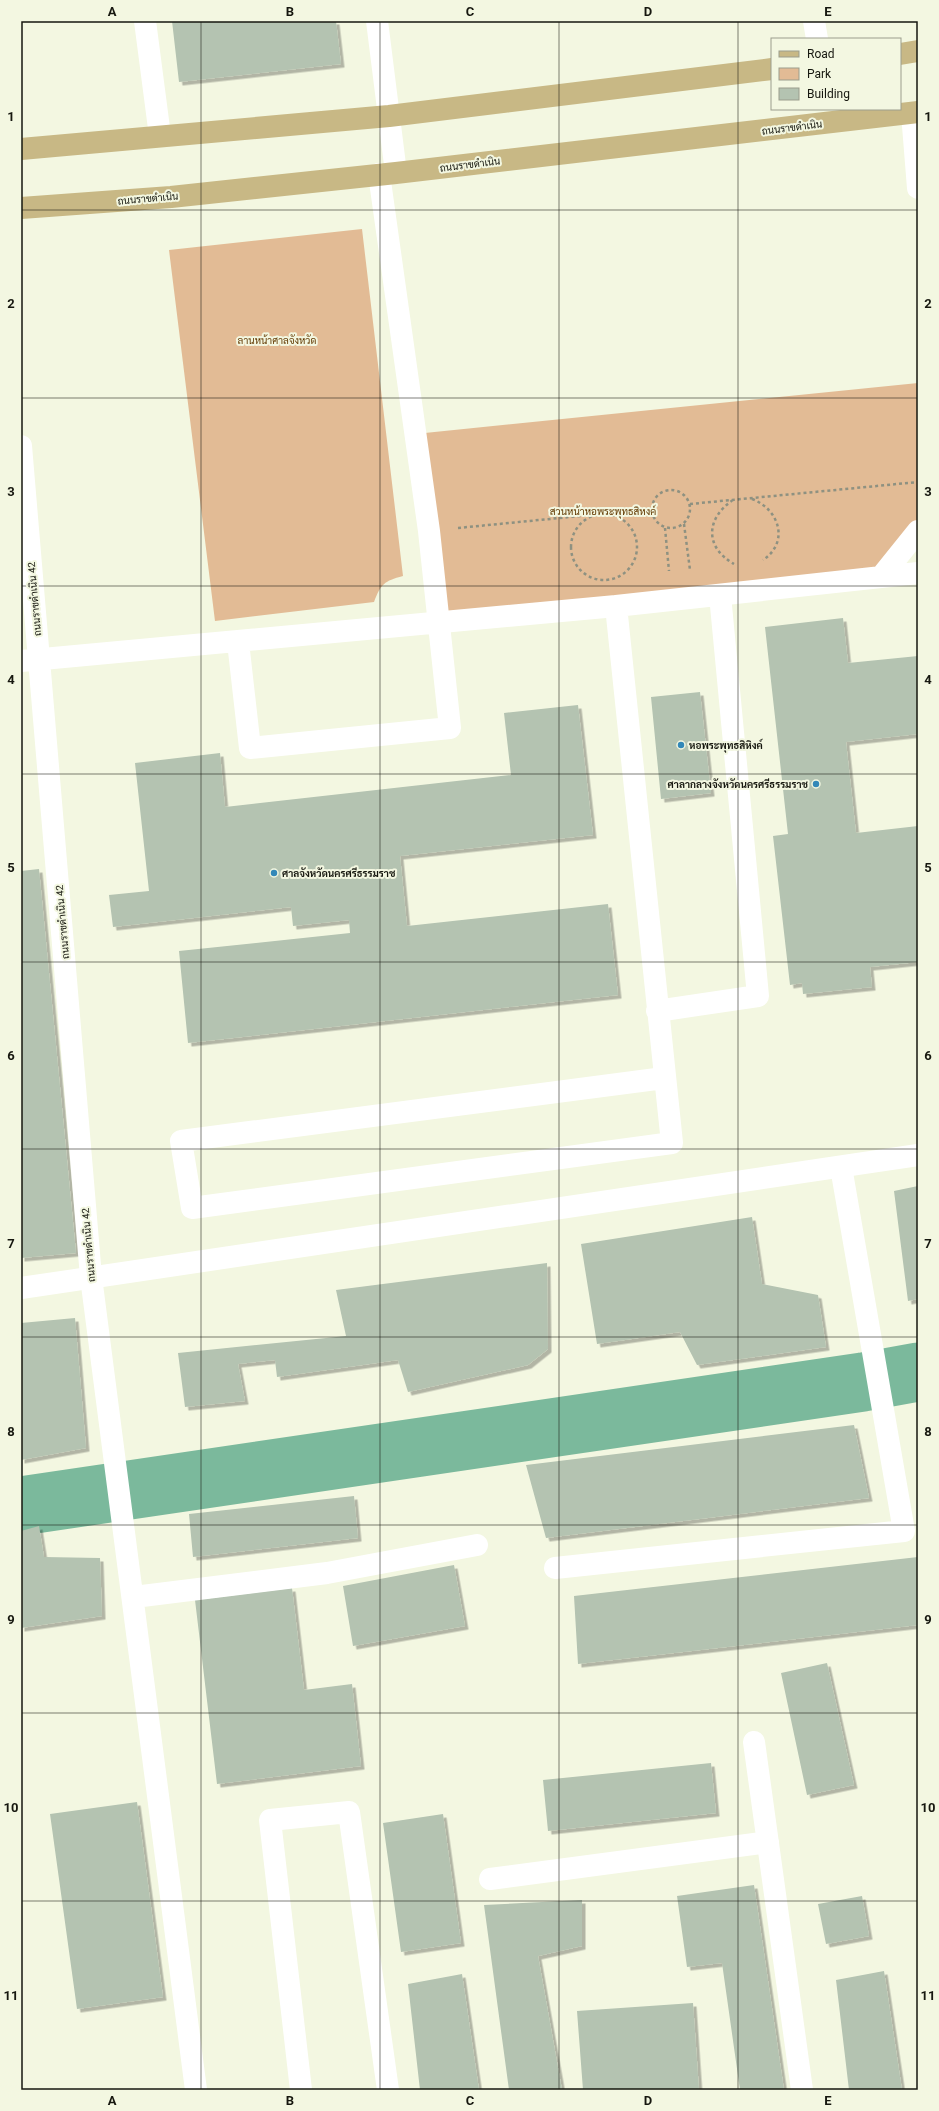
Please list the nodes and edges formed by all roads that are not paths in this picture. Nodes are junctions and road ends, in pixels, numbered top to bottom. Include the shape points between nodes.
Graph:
1 (145, 21) edge
2 (377, 21) edge
3 (814, 21) edge
4 (817, 38) edge
5 (918, 51) edge
6 (901, 54) edge
7 (771, 69) edge
8 (915, 112) edge
9 (389, 116) junction
10 (831, 116) edge
11 (160, 136) junction
12 (21, 149) edge
13 (388, 173) junction
14 (918, 188) edge
15 (21, 208) edge
16 (21, 451) edge
17 (918, 531) edge
18 (918, 573) edge
19 (882, 577) junction
20 (720, 595) junction
21 (616, 606) junction
22 (439, 623) junction
23 (238, 642) junction
24 (30, 660) edge
25 (657, 1011) junction
26 (664, 1078) junction
27 (918, 1155) edge
28 (841, 1168) junction
29 (91, 1277) junction
30 (21, 1288) edge
31 (477, 1545) dead end
32 (555, 1568) dead end
33 (134, 1597) junction
34 (754, 1742) dead end
35 (768, 1842) junction
36 (490, 1879) dead end
37 (196, 2090) edge
38 (301, 2090) edge
39 (388, 2090) edge
40 (802, 2090) edge

1 - 11 street
2 - 9 street
3 - 4 street
5 - 6 main road
7 - 9 main road
8 - 10 main road, ถนนราขดำเนิน
8 - 14 street
9 - 11 main road
9 - 13 street
10 - 13 main road, ถนนราขดำเนิน
11 - 12 main road
13 - 15 main road, ถนนราขดำเนิน via 171,197
13 - 22 street
16 - 24 street, ถนนราขดำเนิน 42
17 - 19 street
18 - 19 street
19 - 20 street
20 - 21 street
20 - 25 street via 758,996
21 - 22 street
21 - 25 street
22 - 23 street
22 - 23 street via 450,728 250,748
23 - 24 street
24 - 29 street, ถนนราขดำเนิน 42
25 - 26 street
26 - 26 street via 181,1141 192,1208 672,1143
27 - 28 street
28 - 29 street
28 - 32 street via 904,1531
29 - 30 street
29 - 33 street, ถนนราขดำเนิน 42
31 - 33 street via 327,1573
33 - 37 street, ถนนราขดำเนิน 42
34 - 35 street
35 - 36 street
35 - 40 street
38 - 39 street via 270,1820 349,1812

